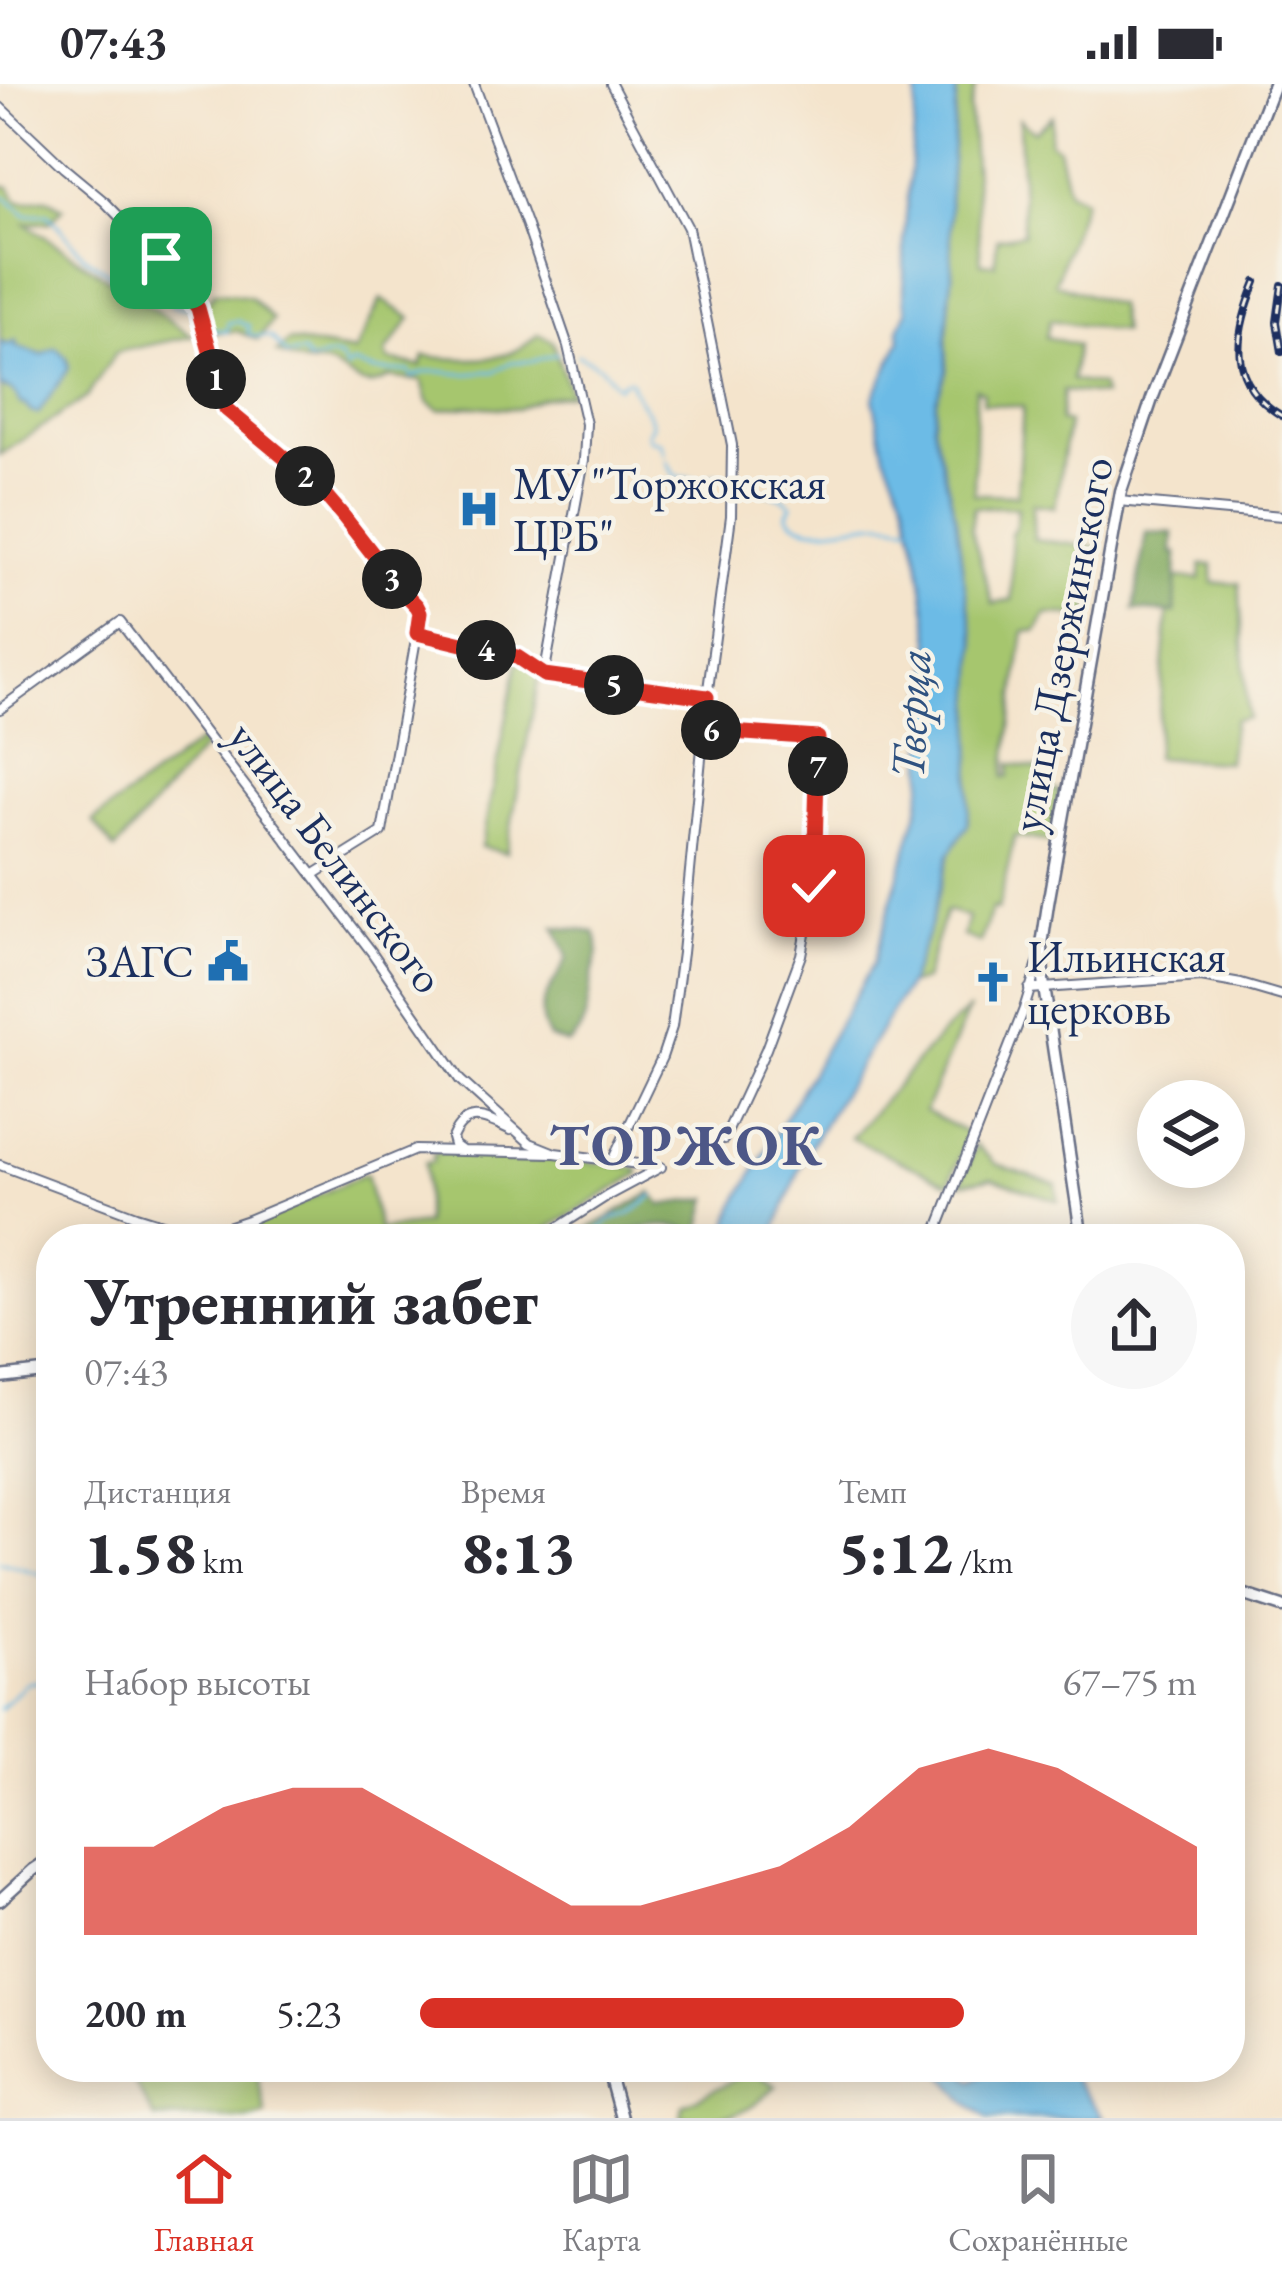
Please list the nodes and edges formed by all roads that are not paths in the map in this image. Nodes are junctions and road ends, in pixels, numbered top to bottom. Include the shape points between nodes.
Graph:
1 (474, 84) edge
2 (611, 84) edge
3 (1274, 84) edge
4 (0, 107) edge
5 (1119, 501) junction
6 (1282, 515) edge
7 (417, 633) junction
8 (544, 675) junction
9 (707, 697) junction
10 (0, 709) edge
11 (703, 730) junction
12 (313, 874) junction
13 (1042, 950) junction
14 (1030, 989) junction
15 (1044, 989) junction
16 (1282, 996) edge
17 (1025, 1004) junction
18 (1047, 1006) junction
19 (455, 1131) junction
20 (520, 1134) junction
21 (724, 1139) dead end
22 (433, 1148) junction
23 (462, 1150) junction
24 (515, 1153) junction
25 (555, 1153) junction
26 (613, 1159) junction
27 (0, 1165) edge
28 (136, 1216) junction
29 (134, 1224) edge
30 (160, 1224) edge
31 (236, 1224) edge
32 (563, 1224) edge
33 (940, 1224) edge
34 (1080, 1224) edge
35 (36, 1373) edge
36 (0, 1377) edge
37 (1245, 1595) edge
38 (1282, 1607) edge
39 (36, 1868) edge
40 (0, 1900) edge
41 (611, 2082) edge
42 (621, 2118) edge

1 - 8 street via 556,308 586,424
2 - 9 street via 688,228 733,446
3 - 5 main road, улица Дзержинского
4 - 7 street via 161,258 195,303 226,409 315,483 420,612
5 - 6 street
5 - 13 main road, улица Дзержинского
7 - 8 street via 517,657
7 - 12 street via 382,832
8 - 9 street
9 - 11 street
10 - 12 street, улица Белинского via 120,622
11 - 21 street via 818,738 814,886 801,955
11 - 26 street via 671,1027
12 - 20 street, улица Белинского via 460,1080
13 - 14 street
13 - 15 main road, улица Дзержинского
14 - 15 street
14 - 17 street
15 - 16 street via 1201,977
15 - 18 main road, улица Дзержинского
17 - 18 street
17 - 33 street
18 - 34 main road, улица Дзержинского
19 - 20 street via 478,1118
19 - 22 street
19 - 23 street
20 - 24 street
20 - 25 street
22 - 23 street
22 - 31 street
23 - 24 street
24 - 25 street
25 - 26 street
26 - 32 street via 661,1167
27 - 28 street
28 - 29 street
28 - 30 street
35 - 36 main road
37 - 38 main road
39 - 40 main road
41 - 42 main road

